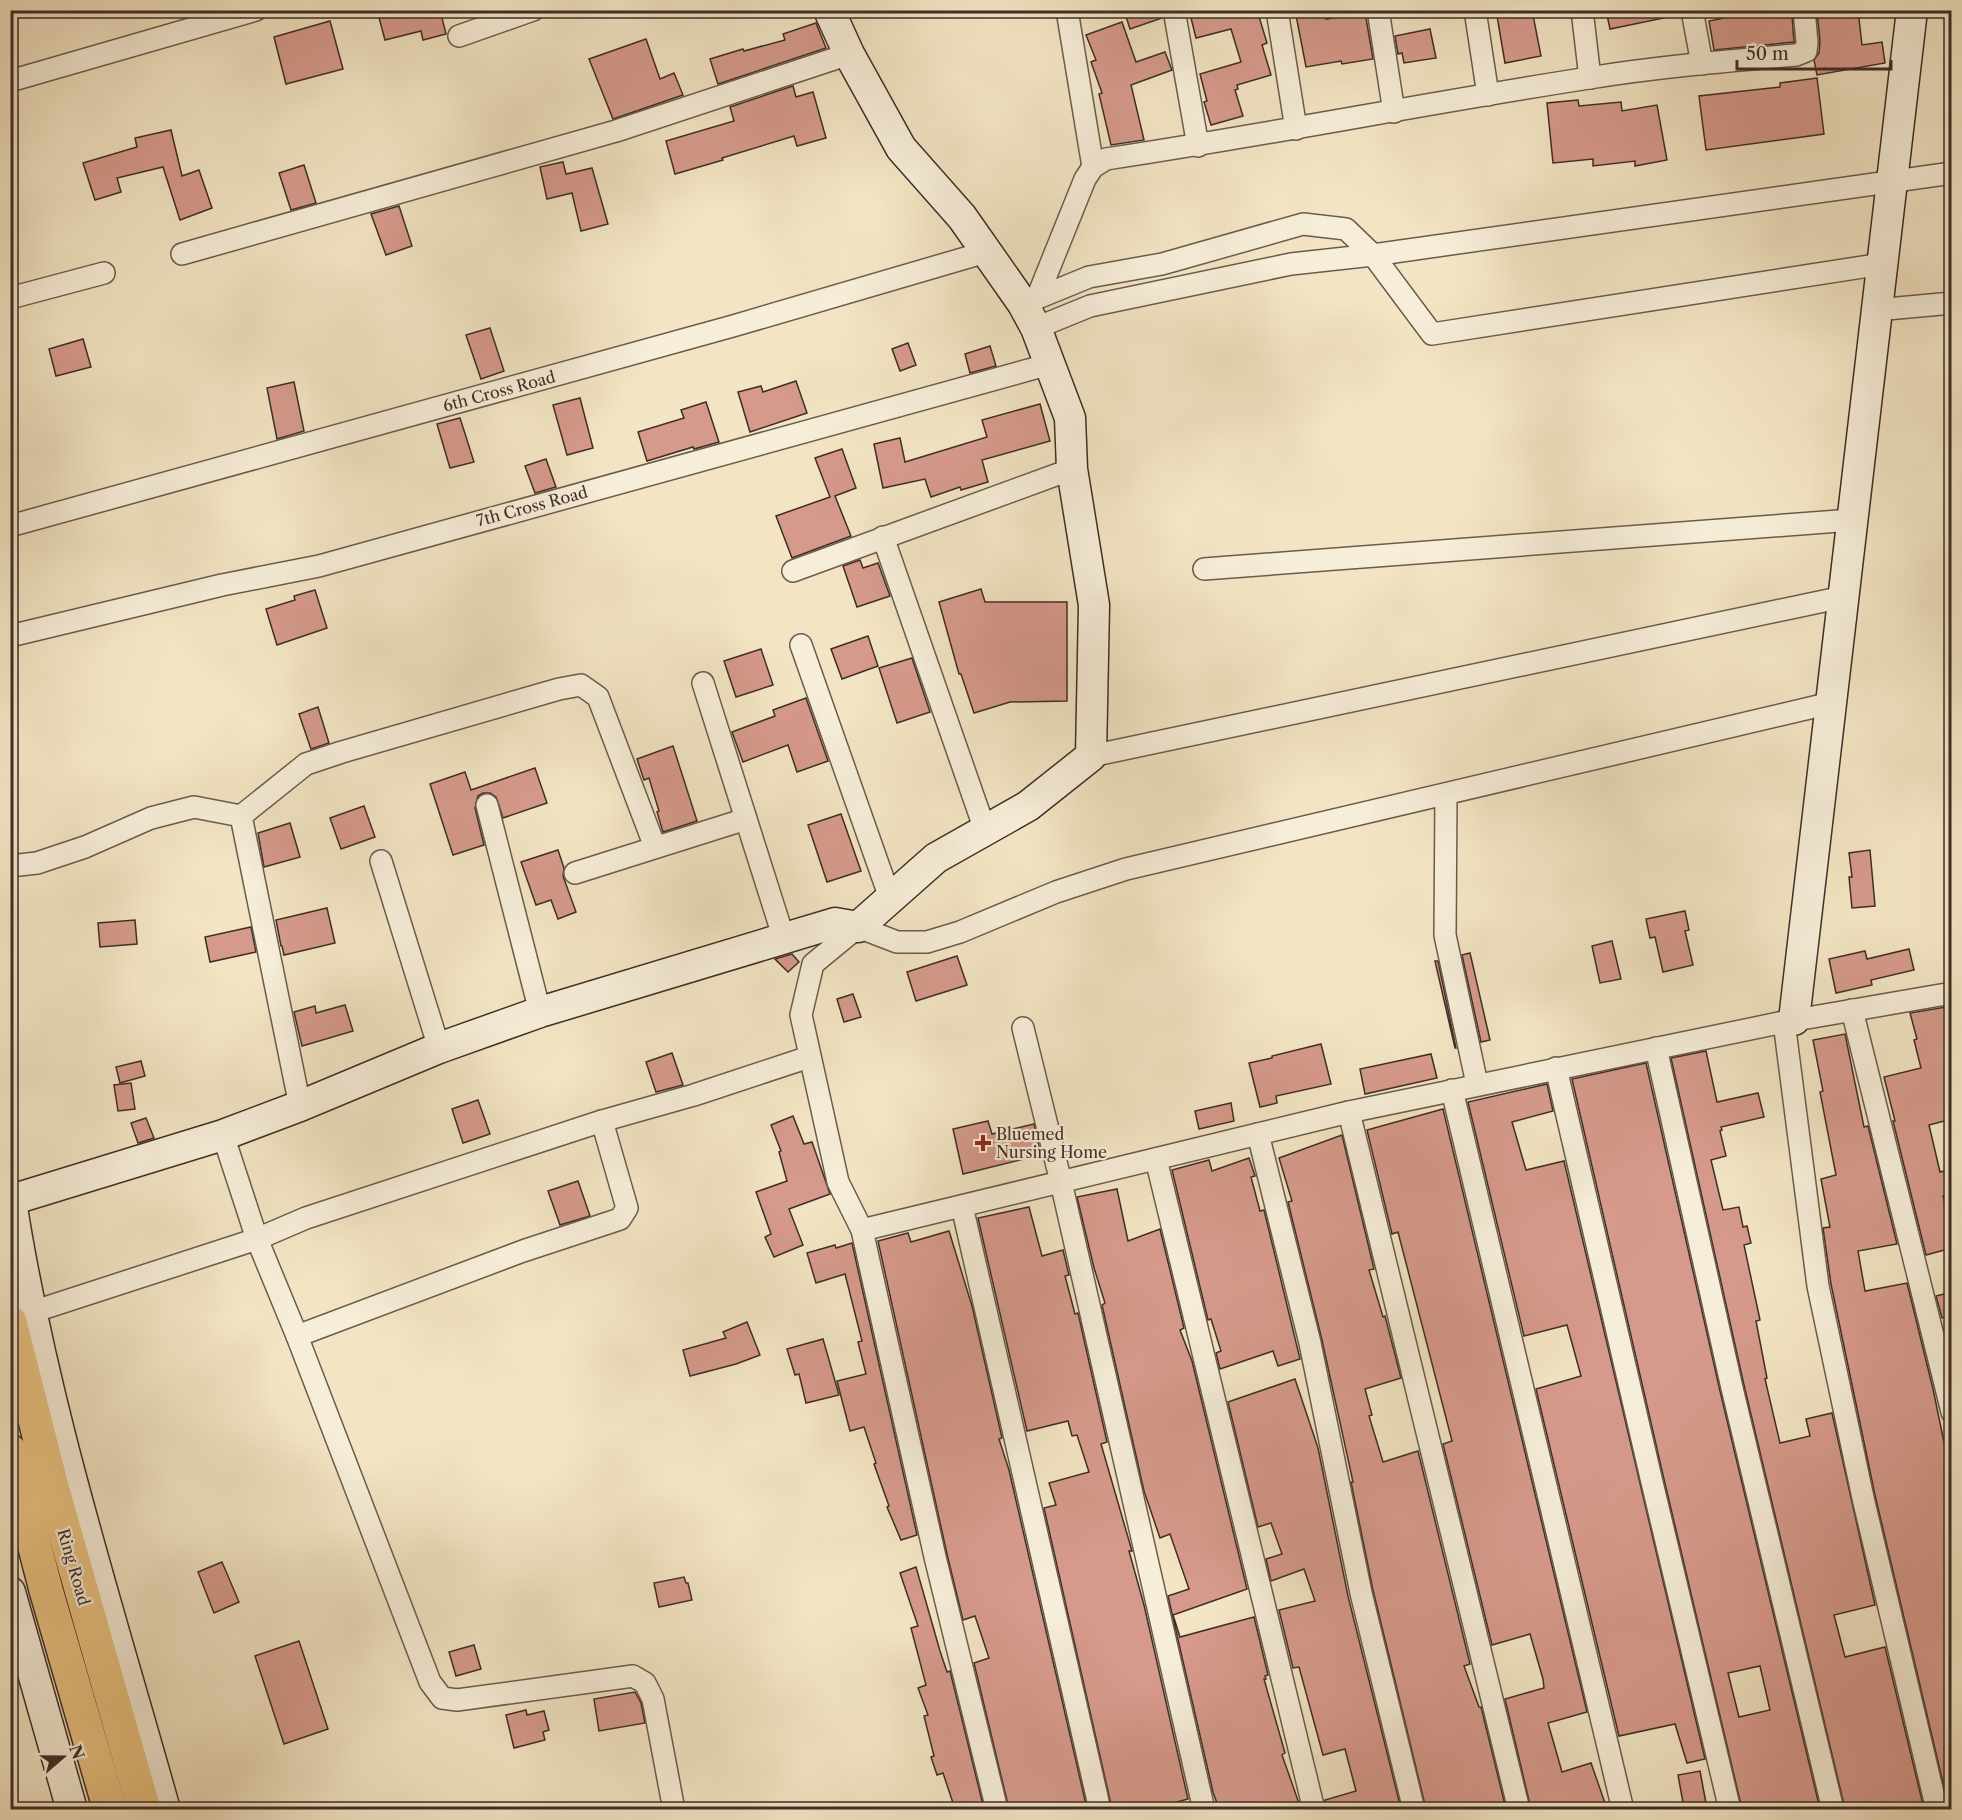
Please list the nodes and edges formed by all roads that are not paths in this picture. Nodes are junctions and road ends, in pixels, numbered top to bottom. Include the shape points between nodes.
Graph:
1 (256, 10) edge
2 (533, 10) edge
3 (829, 10) edge
4 (1067, 10) edge
5 (1174, 10) edge
6 (1277, 10) edge
7 (1378, 10) edge
8 (1475, 10) edge
9 (1582, 10) edge
10 (1692, 10) edge
11 (1804, 10) edge
12 (1912, 10) edge
13 (459, 36) dead end
14 (849, 54) junction
15 (1702, 64) junction
16 (1590, 78) junction
17 (10, 81) edge
18 (1488, 95) junction
19 (1394, 112) junction
20 (1296, 129) junction
21 (1198, 146) junction
22 (1094, 167) junction
23 (1952, 173) edge
24 (1892, 182) junction
25 (986, 252) junction
26 (182, 254) dead end
27 (1373, 255) junction
28 (1882, 264) junction
29 (104, 273) dead end
30 (10, 297) edge
31 (1952, 303) edge
32 (1032, 310) junction
33 (1876, 310) junction
34 (1050, 364) junction
35 (1072, 470) junction
36 (1852, 520) junction
37 (10, 526) edge
38 (884, 537) junction
39 (1203, 569) dead end
40 (793, 571) dead end
41 (1843, 597) junction
42 (10, 636) edge
43 (801, 645) dead end
44 (703, 683) dead end
45 (1831, 703) junction
46 (1091, 756) junction
47 (1446, 794) junction
48 (487, 805) dead end
49 (241, 816) junction
50 (746, 819) junction
51 (985, 830) junction
52 (655, 847) junction
53 (381, 861) dead end
54 (10, 866) edge
55 (575, 873) dead end
56 (890, 898) junction
57 (858, 927) junction
58 (784, 939) junction
59 (1952, 993) edge
60 (1852, 1010) junction
61 (540, 1012) junction
62 (1789, 1021) junction
63 (1023, 1028) dead end
64 (439, 1048) junction
65 (1656, 1048) junction
66 (809, 1057) junction
67 (1556, 1068) junction
68 (1477, 1084) junction
69 (1452, 1090) junction
70 (300, 1106) junction
71 (1348, 1112) junction
72 (602, 1120) junction
73 (1258, 1134) junction
74 (223, 1135) junction
75 (1156, 1159) junction
76 (1061, 1182) junction
77 (10, 1195) edge
78 (11, 1200) edge
79 (963, 1206) junction
80 (862, 1230) junction
81 (257, 1239) junction
82 (18, 1317) edge
83 (297, 1336) junction
84 (1952, 1412) edge
85 (11, 1456) edge
86 (10, 1592) edge
87 (72, 1809) edge
88 (110, 1809) edge
89 (144, 1809) edge
90 (165, 1809) edge
91 (674, 1809) edge
92 (998, 1809) edge
93 (1100, 1809) edge
94 (1204, 1809) edge
95 (1314, 1809) edge
96 (1414, 1809) edge
97 (1519, 1809) edge
98 (1623, 1809) edge
99 (1731, 1809) edge
100 (1833, 1809) edge
101 (1937, 1809) edge

1 - 17 street
2 - 13 street
3 - 14 street
4 - 22 street
5 - 21 street
6 - 20 street
7 - 19 street
8 - 18 street
9 - 16 street
10 - 15 street
11 - 15 street via 1806,51
12 - 24 street
14 - 25 street via 901,148 962,217
14 - 26 street via 616,130
15 - 16 street
16 - 18 street
18 - 19 street
19 - 20 street
20 - 21 street
21 - 22 street via 1106,159
22 - 32 street via 1085,179
23 - 24 street
24 - 27 street
24 - 28 street
25 - 32 street
25 - 37 street, 6th Cross Road
27 - 28 street via 1432,334
27 - 32 street via 1291,264 1090,306
27 - 32 street via 1346,229 1302,224 1162,264 1089,277
28 - 33 street
29 - 30 street
31 - 33 street
32 - 34 street
33 - 36 street
34 - 35 street via 1070,418
34 - 42 street, 7th Cross Road via 319,566
35 - 38 street
35 - 46 street via 1094,605
36 - 39 street
36 - 41 street
38 - 40 street
38 - 51 street
41 - 45 street
41 - 46 street
43 - 56 street
44 - 50 street
45 - 47 street
45 - 62 street
46 - 51 street via 1028,806
47 - 57 street via 1126,869 927,942 897,942
47 - 68 street via 1445,935
48 - 61 street
49 - 52 street via 306,764 581,685 598,697
49 - 54 street via 194,807 151,818 37,863
49 - 70 street
50 - 52 street
50 - 58 street
51 - 56 street via 936,858
52 - 55 street
53 - 64 street
56 - 57 street
57 - 58 street via 835,923
57 - 66 street via 813,964 801,1015
58 - 61 street
59 - 60 street
60 - 62 street
60 - 84 street
61 - 64 street
62 - 65 street
62 - 101 street via 1818,1286 1863,1498
63 - 76 street
64 - 70 street
65 - 67 street
65 - 100 street via 1732,1388
66 - 72 street
66 - 80 street via 838,1182
67 - 68 street
67 - 99 street
68 - 69 street
69 - 71 street
69 - 98 street
70 - 74 street
71 - 73 street
71 - 97 street
72 - 81 street via 306,1218
72 - 83 street via 627,1208 620,1219
73 - 75 street
73 - 96 street via 1310,1343 1361,1593
74 - 78 street
74 - 81 street
75 - 76 street
75 - 95 street
76 - 79 street
76 - 94 street
77 - 78 street
78 - 82 street
79 - 80 street
79 - 93 street
80 - 92 street via 934,1557
81 - 82 street
81 - 83 street
82 - 89 highway, Ring Road via 52,1487
82 - 90 street via 59,1430
83 - 91 street via 430,1682 442,1698 457,1700 633,1676 645,1683 653,1699
85 - 88 highway, Ring Road
86 - 87 street

